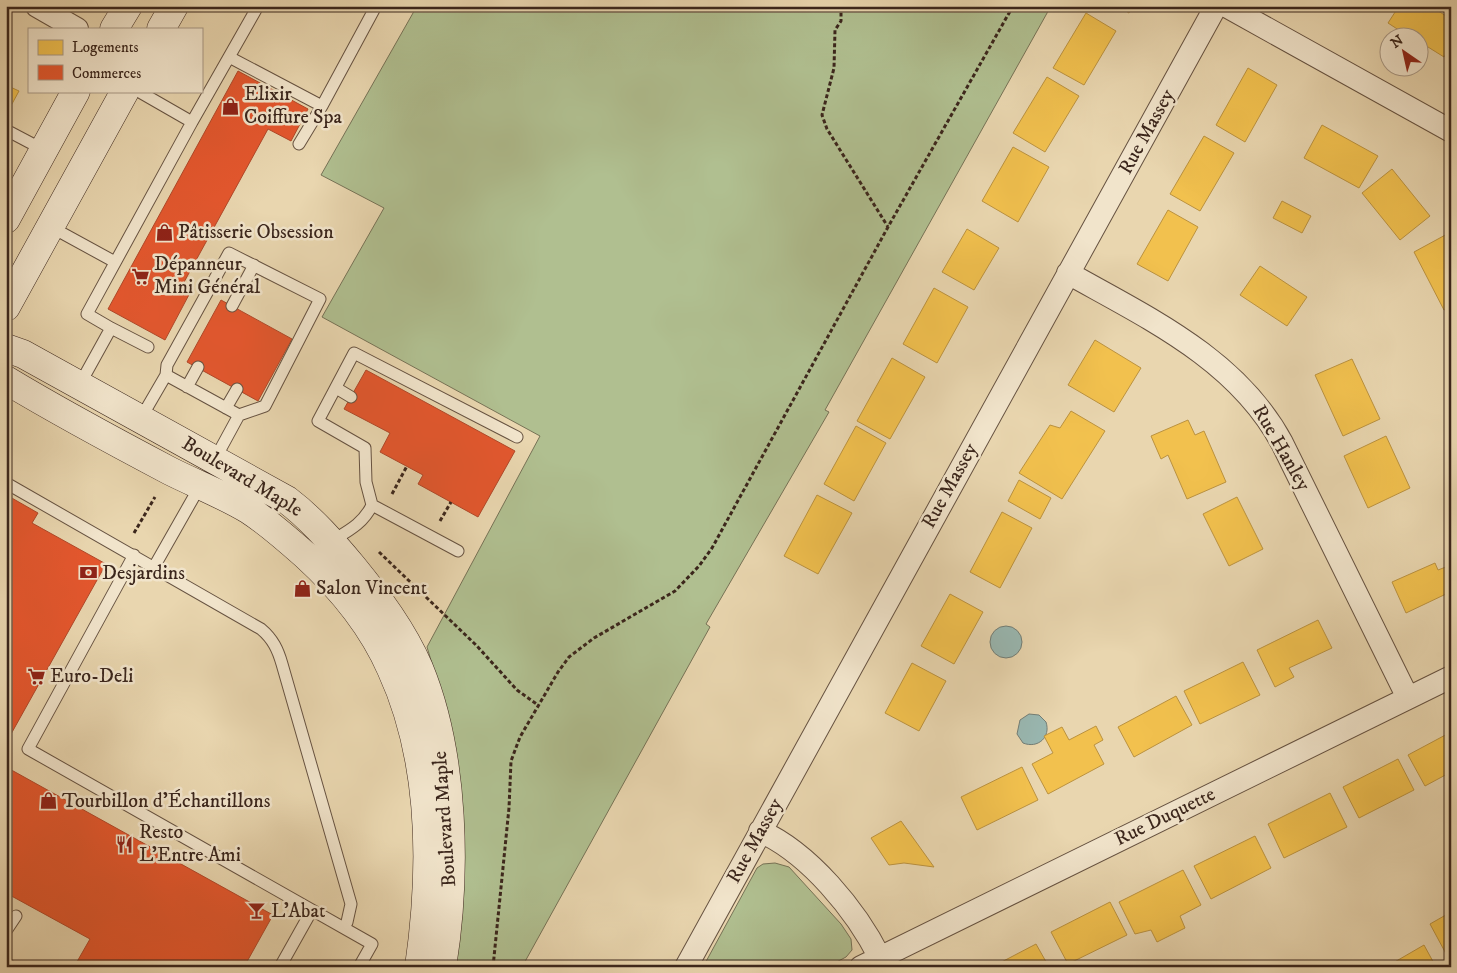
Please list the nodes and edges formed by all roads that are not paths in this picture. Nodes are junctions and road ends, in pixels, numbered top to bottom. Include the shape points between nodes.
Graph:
1 (37, 6) edge
2 (128, 6) edge
3 (174, 6) edge
4 (258, 6) edge
5 (376, 6) edge
6 (1216, 6) edge
7 (1226, 6) edge
8 (75, 28) edge
9 (115, 28) edge
10 (162, 28) edge
11 (229, 57) junction
12 (75, 92) edge
13 (124, 92) edge
14 (140, 92) edge
15 (322, 106) junction
16 (192, 122) junction
17 (6, 130) edge
18 (1451, 131) edge
19 (299, 144) dead end
20 (44, 150) junction
21 (6, 220) edge
22 (51, 227) junction
23 (115, 262) junction
24 (254, 265) junction
25 (1068, 273) junction
26 (6, 306) edge
27 (232, 306) dead end
28 (111, 328) junction
29 (148, 347) dead end
30 (6, 348) edge
31 (198, 367) dead end
32 (166, 375) junction
33 (6, 380) edge
34 (80, 384) junction
35 (187, 387) junction
36 (336, 388) junction
37 (237, 389) dead end
38 (351, 397) dead end
39 (226, 408) junction
40 (239, 415) junction
41 (141, 418) junction
42 (517, 438) dead end
43 (215, 459) junction
44 (6, 483) edge
45 (200, 485) junction
46 (372, 505) junction
47 (320, 551) junction
48 (458, 551) dead end
49 (130, 553) junction
50 (154, 567) junction
51 (1451, 677) edge
52 (1408, 698) junction
53 (760, 831) junction
54 (312, 910) junction
55 (16, 916) dead end
56 (344, 928) junction
57 (6, 931) edge
58 (871, 962) edge
59 (6, 963) edge
60 (11, 967) edge
61 (280, 967) edge
62 (359, 967) edge
63 (419, 967) edge
64 (442, 967) edge
65 (686, 967) edge

1 - 8 street
2 - 9 street
3 - 10 street
4 - 11 lane
5 - 15 lane
6 - 25 street, Rue Massey
7 - 18 street
11 - 15 lane
11 - 16 lane
12 - 20 street
13 - 22 street
14 - 16 lane
15 - 19 lane
16 - 23 lane
17 - 20 lane
20 - 21 street
22 - 23 lane
22 - 26 street
23 - 28 lane via 86,314
24 - 27 lane
24 - 32 lane via 229,253 167,365
24 - 40 lane via 320,299 265,406
25 - 52 street, Rue Hanley via 1201,352 1233,378 1261,409 1282,443
25 - 53 street, Rue Massey
28 - 29 lane
28 - 34 lane
30 - 34 street, Boulevard Maple
31 - 35 lane
32 - 35 lane
32 - 41 lane
33 - 45 street, Boulevard Maple
34 - 41 street, Boulevard Maple
35 - 39 lane
36 - 38 lane
36 - 42 lane via 354,353
36 - 46 lane via 318,421 365,448 366,482
37 - 39 lane
39 - 40 lane
40 - 43 lane
41 - 43 street, Boulevard Maple
43 - 45 lane
43 - 47 street, Boulevard Maple via 287,500 313,521
44 - 49 lane
45 - 47 street, Boulevard Maple
45 - 50 lane
46 - 47 lane via 367,516 355,528
46 - 48 lane
47 - 63 street, Boulevard Maple via 391,668 409,717 422,787 427,849 425,917
47 - 64 street, Boulevard Maple via 370,589 397,626 419,669 434,712 443,761 451,849 448,926
49 - 50 lane
49 - 54 lane via 28,749
50 - 56 lane via 262,629 276,646 351,904
51 - 52 street, Rue Duquette
52 - 58 street, Rue Duquette
53 - 58 street, Rue Duquette via 795,852 832,888 868,935
53 - 65 street, Rue Massey
54 - 56 lane
54 - 61 lane
55 - 57 lane
56 - 62 lane via 372,944
59 - 60 lane

